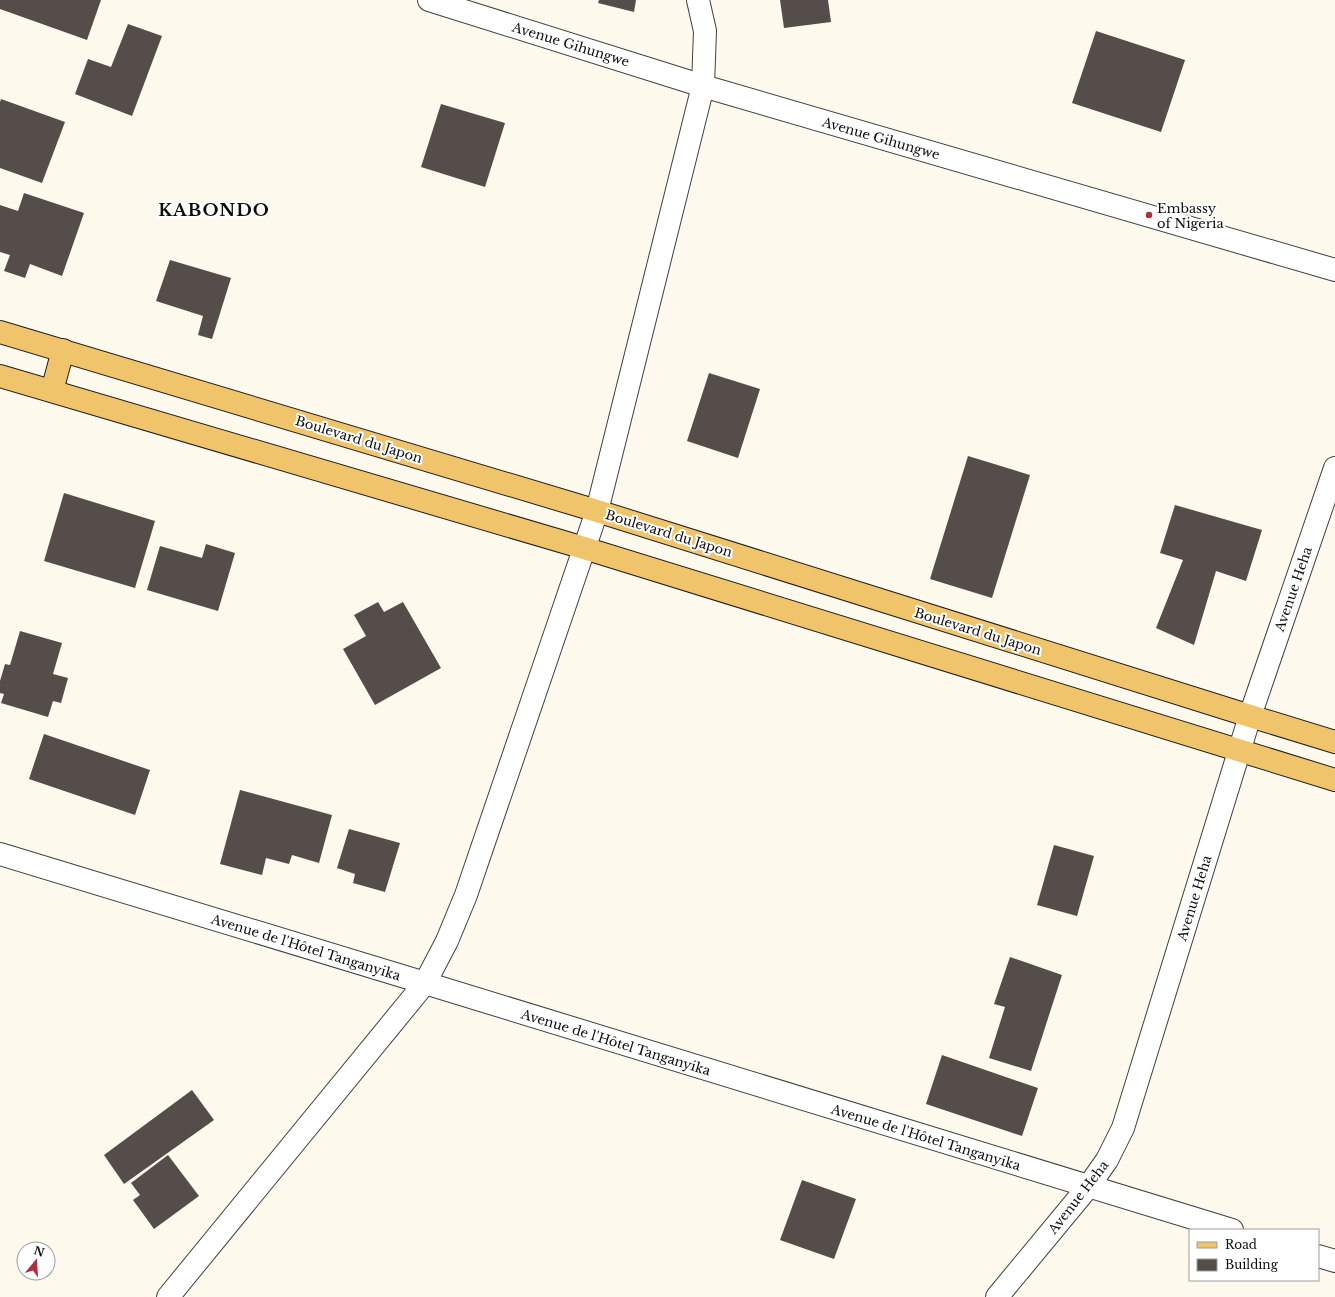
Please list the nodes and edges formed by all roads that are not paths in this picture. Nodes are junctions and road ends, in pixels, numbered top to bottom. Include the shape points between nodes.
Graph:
1 (429, 0) edge
2 (698, 0) edge
3 (704, 86) junction
4 (1335, 270) edge
5 (0, 332) edge
6 (63, 350) junction
7 (0, 376) edge
8 (52, 391) junction
9 (1335, 468) edge
10 (597, 511) junction
11 (584, 548) junction
12 (1250, 716) junction
13 (1335, 742) edge
14 (1240, 750) junction
15 (1335, 780) edge
16 (0, 854) edge
17 (425, 983) junction
18 (1088, 1187) junction
19 (1229, 1229) edge
20 (1319, 1256) edge
21 (1335, 1261) edge
22 (168, 1297) edge
23 (998, 1297) edge

1 - 3 street, Avenue Gihungwe
2 - 3 street via 705,31
3 - 4 street, Avenue Gihungwe
3 - 10 street
5 - 6 main road, Boulevard du Japon
6 - 8 main road
6 - 10 main road, Boulevard du Japon
7 - 8 main road
8 - 11 main road
9 - 12 street, Avenue Heha
10 - 11 street
10 - 12 main road, Boulevard du Japon
11 - 14 main road
11 - 17 street via 466,895 448,941
12 - 13 main road, Boulevard du Japon
12 - 14 street, Avenue Heha
14 - 15 main road
14 - 18 street, Avenue Heha via 1124,1128 1107,1160
16 - 17 street, Avenue de l'Hôtel Tanganyika
17 - 18 street, Avenue de l'Hôtel Tanganyika
17 - 22 street
18 - 19 street, Avenue de l'Hôtel Tanganyika
18 - 23 street, Avenue Heha
20 - 21 street

